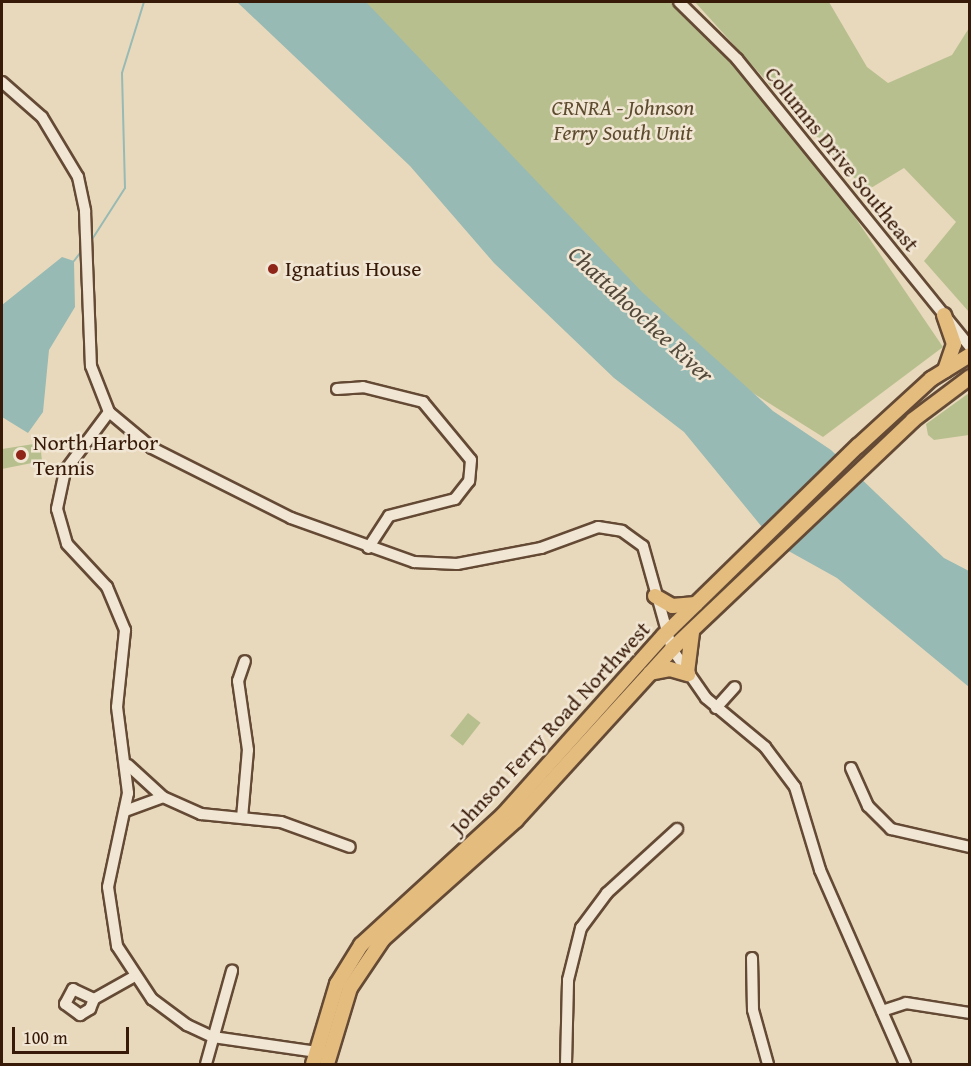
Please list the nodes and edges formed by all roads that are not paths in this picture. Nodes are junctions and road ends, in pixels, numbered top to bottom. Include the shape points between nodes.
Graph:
1 (679, 2) edge
2 (2, 82) edge
3 (944, 315) junction
4 (969, 347) edge
5 (969, 355) edge
6 (945, 370) junction
7 (969, 377) edge
8 (336, 389) dead end
9 (109, 411) junction
10 (368, 548) junction
11 (655, 596) junction
12 (696, 604) junction
13 (693, 630) junction
14 (664, 635) junction
15 (672, 649) junction
16 (245, 661) dead end
17 (648, 674) junction
18 (688, 674) junction
19 (735, 687) dead end
20 (716, 708) junction
21 (128, 765) junction
22 (851, 768) dead end
23 (163, 797) junction
24 (125, 811) junction
25 (243, 818) junction
26 (677, 829) dead end
27 (350, 847) dead end
28 (969, 847) edge
29 (752, 958) dead end
30 (232, 971) dead end
31 (135, 976) junction
32 (94, 999) dead end
33 (882, 1011) junction
34 (969, 1013) edge
35 (213, 1037) junction
36 (321, 1059) edge
37 (206, 1065) edge
38 (566, 1065) edge
39 (768, 1065) edge
40 (905, 1065) edge

1 - 3 street, Columns Drive Southeast via 737,59
2 - 9 street via 42,117 78,177 85,211 88,350
3 - 4 street, Columns Drive Southeast
3 - 6 main road via 954,344
5 - 6 main road, Johnson Ferry Road Northwest
6 - 12 main road, Johnson Ferry Road Northwest via 858,446
7 - 13 main road, Johnson Ferry Road Northwest via 871,460
8 - 10 street via 363,387 423,402 471,460 470,481 455,499 389,516
9 - 10 street via 152,448 221,486
9 - 21 street via 65,471 57,509 67,544 107,586 122,615 125,644 117,707
10 - 11 street via 414,562 457,564 541,548 586,528 617,529 646,551
11 - 12 main road via 672,606
11 - 14 street
12 - 14 main road, Johnson Ferry Road Northwest
13 - 15 main road, Johnson Ferry Road Northwest
13 - 18 main road
14 - 15 street
14 - 36 main road, Johnson Ferry Road Northwest via 503,816 361,945 337,984
15 - 17 main road, Johnson Ferry Road Northwest
15 - 18 street
16 - 25 street via 238,681 248,750
17 - 18 main road via 670,669
17 - 36 main road, Johnson Ferry Road Northwest via 516,820 373,950 350,988
18 - 20 street
19 - 20 street
20 - 33 street via 788,773 820,870
21 - 23 street
21 - 24 street
22 - 28 street via 868,806 891,829
23 - 24 street
23 - 25 street via 201,814
24 - 31 street via 111,868 108,906 117,946
25 - 27 street via 281,822
26 - 38 street via 607,892 580,928 568,980
29 - 39 street via 753,1010
30 - 35 street
31 - 32 street
31 - 35 street via 170,1014
33 - 34 street via 906,1003
33 - 40 street
35 - 36 street
35 - 37 street

